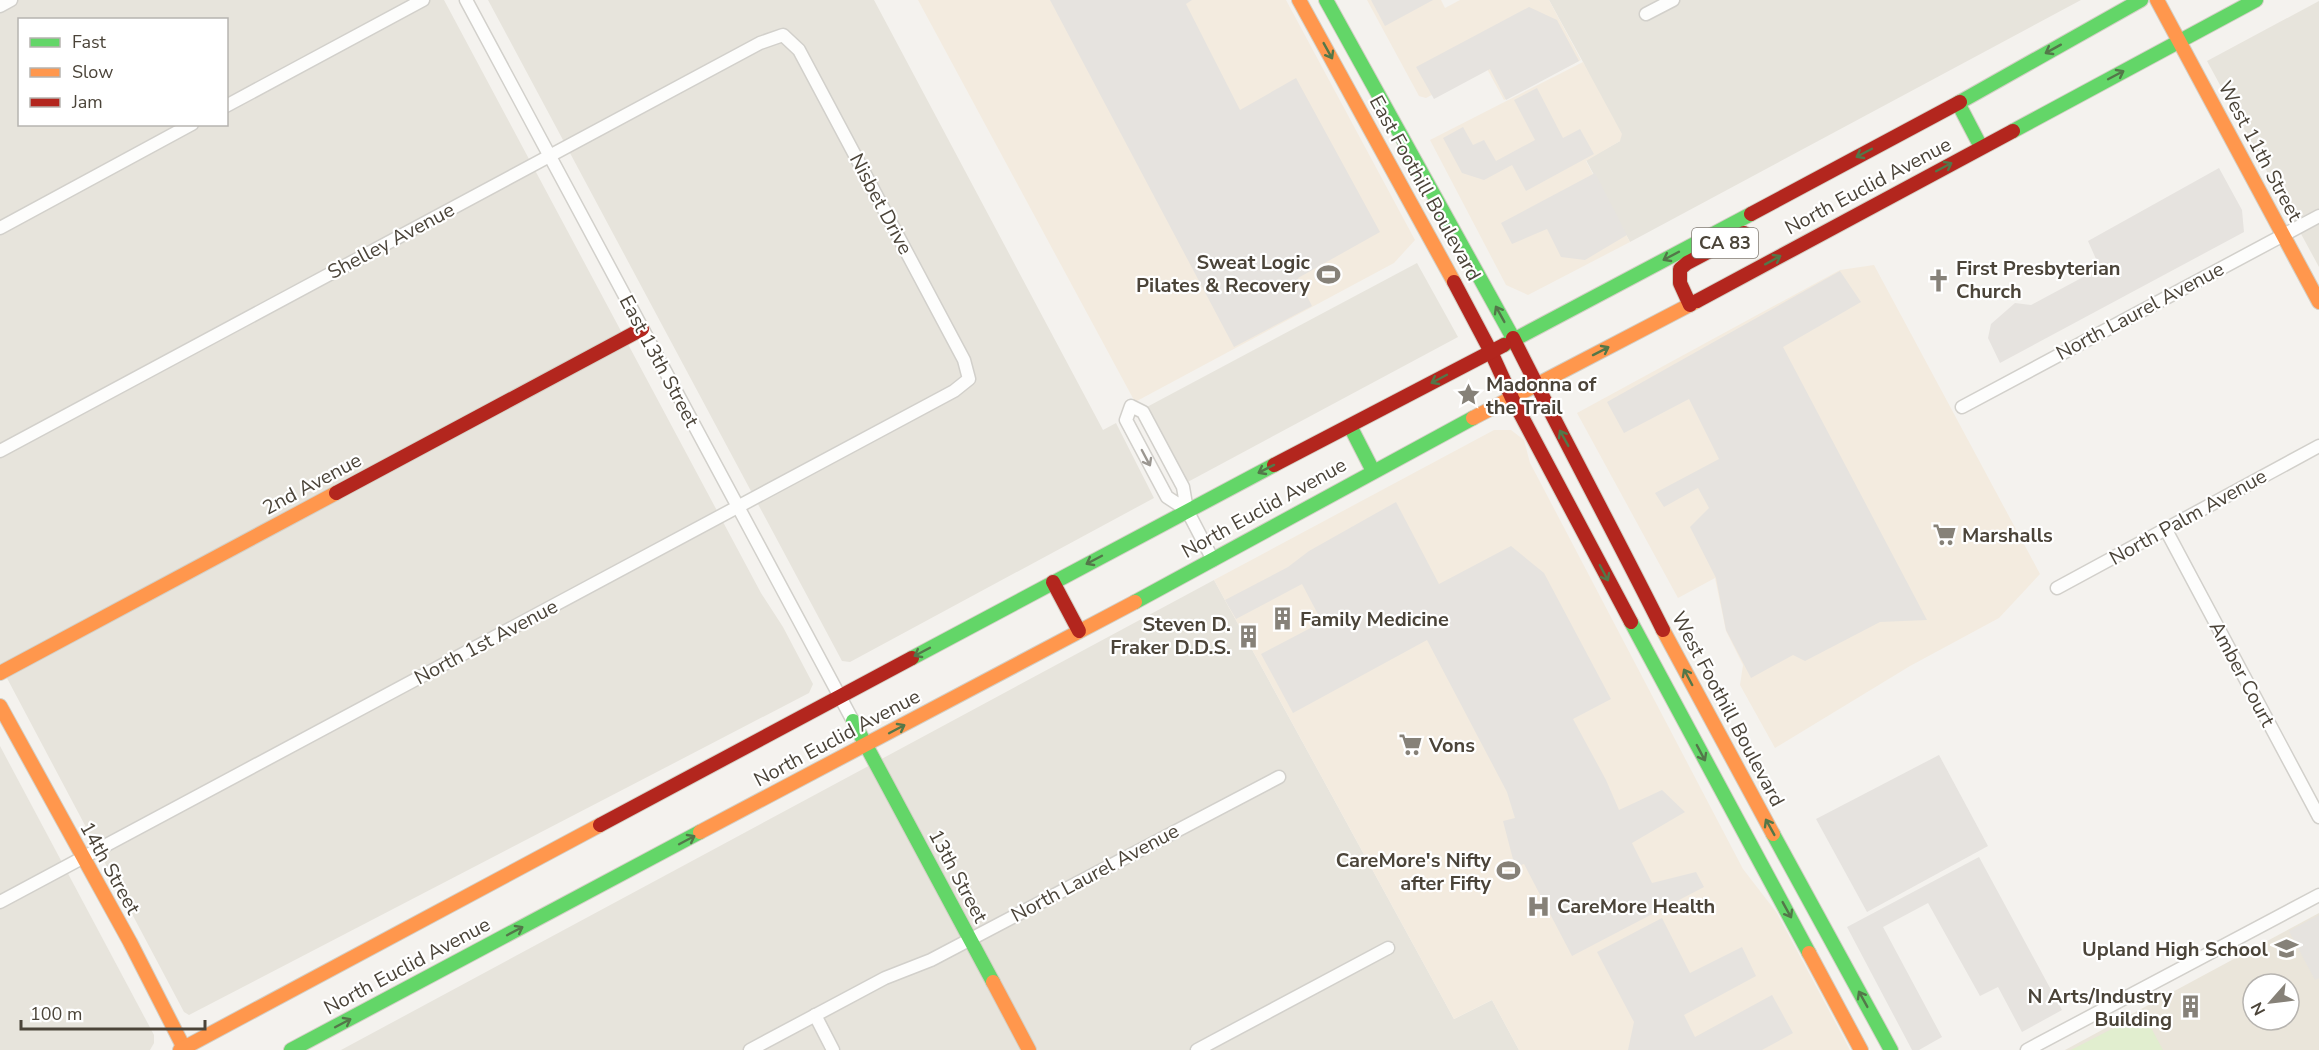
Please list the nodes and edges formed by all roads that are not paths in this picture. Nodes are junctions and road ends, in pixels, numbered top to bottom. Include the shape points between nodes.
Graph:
1 (11, 0) edge
2 (423, 0) edge
3 (466, 0) edge
4 (1299, 0) edge
5 (1326, 0) edge
6 (1672, 0) edge
7 (2141, 0) edge
8 (2157, 0) edge
9 (2256, 0) edge
10 (0, 6) edge
11 (1646, 14) dead end
12 (783, 35) joint
13 (2179, 41) junction
14 (1958, 103) junction
15 (228, 105) edge
16 (188, 126) edge
17 (1981, 147) junction
18 (550, 156) junction
19 (1797, 189) junction
20 (2319, 216) edge
21 (0, 228) edge
22 (2283, 235) junction
23 (2319, 302) edge
24 (1690, 305) junction
25 (642, 329) junction
26 (1514, 340) junction
27 (1491, 352) junction
28 (969, 379) joint
29 (1535, 385) junction
30 (1512, 398) junction
31 (1962, 407) dead end
32 (1350, 426) junction
33 (2319, 446) edge
34 (0, 451) edge
35 (1373, 471) junction
36 (738, 507) junction
37 (1186, 510) junction
38 (2166, 530) junction
39 (1213, 560) junction
40 (1053, 582) junction
41 (2057, 588) dead end
42 (1079, 631) junction
43 (0, 673) edge
44 (1663, 683) junction
45 (840, 696) junction
46 (0, 706) edge
47 (853, 721) joint
48 (866, 745) junction
49 (1279, 777) dead end
50 (1745, 784) junction
51 (2319, 817) edge
52 (82, 859) junction
53 (2319, 895) edge
54 (0, 902) edge
55 (970, 939) junction
56 (1388, 948) dead end
57 (815, 1015) junction
58 (183, 1049) edge
59 (291, 1050) edge
60 (750, 1050) edge
61 (833, 1050) edge
62 (1029, 1050) edge
63 (1197, 1050) edge
64 (1861, 1050) edge
65 (1891, 1050) edge
66 (2027, 1050) edge

1 - 10 street
2 - 15 street
3 - 18 street, East 13th Street
4 -> 27 main road, East Foothill Boulevard
26 -> 5 main road, East Foothill Boulevard
6 - 11 street
7 -> 14 main road, North Euclid Avenue
8 - 13 main road, West 11th Street
9 - 13 main road, North Euclid Avenue
12 - 18 street, Shelley Avenue via 760,43
12 - 28 street, Nisbet Drive via 799,50 964,360
17 -> 13 main road, North Euclid Avenue
13 - 22 main road, West 11th Street
14 - 17 main road
14 -> 19 main road, North Euclid Avenue
16 - 21 street
24 -> 17 main road, North Euclid Avenue
18 - 25 street, East 13th Street
18 - 34 street, Shelley Avenue
19 - 24 main road, CA 83 via 1752,228 1680,269 1680,283
19 -> 26 main road, North Euclid Avenue
20 - 22 street, North Laurel Avenue
22 - 23 main road, West 11th Street
22 - 31 street, North Laurel Avenue
29 -> 24 main road, North Euclid Avenue
25 - 36 street, East 13th Street
25 - 43 main road, 2nd Avenue
26 - 27 main road, North Euclid Avenue
26 - 29 main road, East Foothill Boulevard
27 - 30 main road, East Foothill Boulevard
27 -> 32 main road, North Euclid Avenue
28 - 36 street, North 1st Avenue via 954,392
29 - 30 main road, North Euclid Avenue
50 -> 29 main road, West Foothill Boulevard
30 - 35 main road, North Euclid Avenue
30 -> 44 main road
32 - 35 main road
32 -> 37 main road, North Euclid Avenue
33 - 38 street, North Palm Avenue
35 - 39 main road, North Euclid Avenue
36 - 45 street, East 13th Street
36 - 52 street, North 1st Avenue
37 -> 37 street via 1183,487 1143,412 1131,406 1126,420 1131,430 1167,496
37 - 39 street
37 -> 40 main road, North Euclid Avenue
38 - 41 street, North Palm Avenue
38 - 51 street, Amber Court
39 - 42 main road, North Euclid Avenue
40 - 42 main road
40 -> 45 main road, North Euclid Avenue
48 -> 42 main road, North Euclid Avenue
44 - 50 main road via 1679,687 1721,763 1731,776
44 -> 64 main road
45 - 47 street, East 13th Street
45 - 58 main road, North Euclid Avenue
46 - 52 main road, 14th Street
47 - 48 main road, 13th Street
48 - 55 main road, 13th Street
59 -> 48 main road, North Euclid Avenue
49 - 55 street, North Laurel Avenue
65 -> 50 main road, West Foothill Boulevard
52 - 54 street, North 1st Avenue
52 - 58 main road, 14th Street via 130,942
53 - 66 street
55 - 57 street, North Laurel Avenue
55 - 62 main road, 13th Street
56 - 63 street
57 - 60 street, North Laurel Avenue
57 - 61 street

